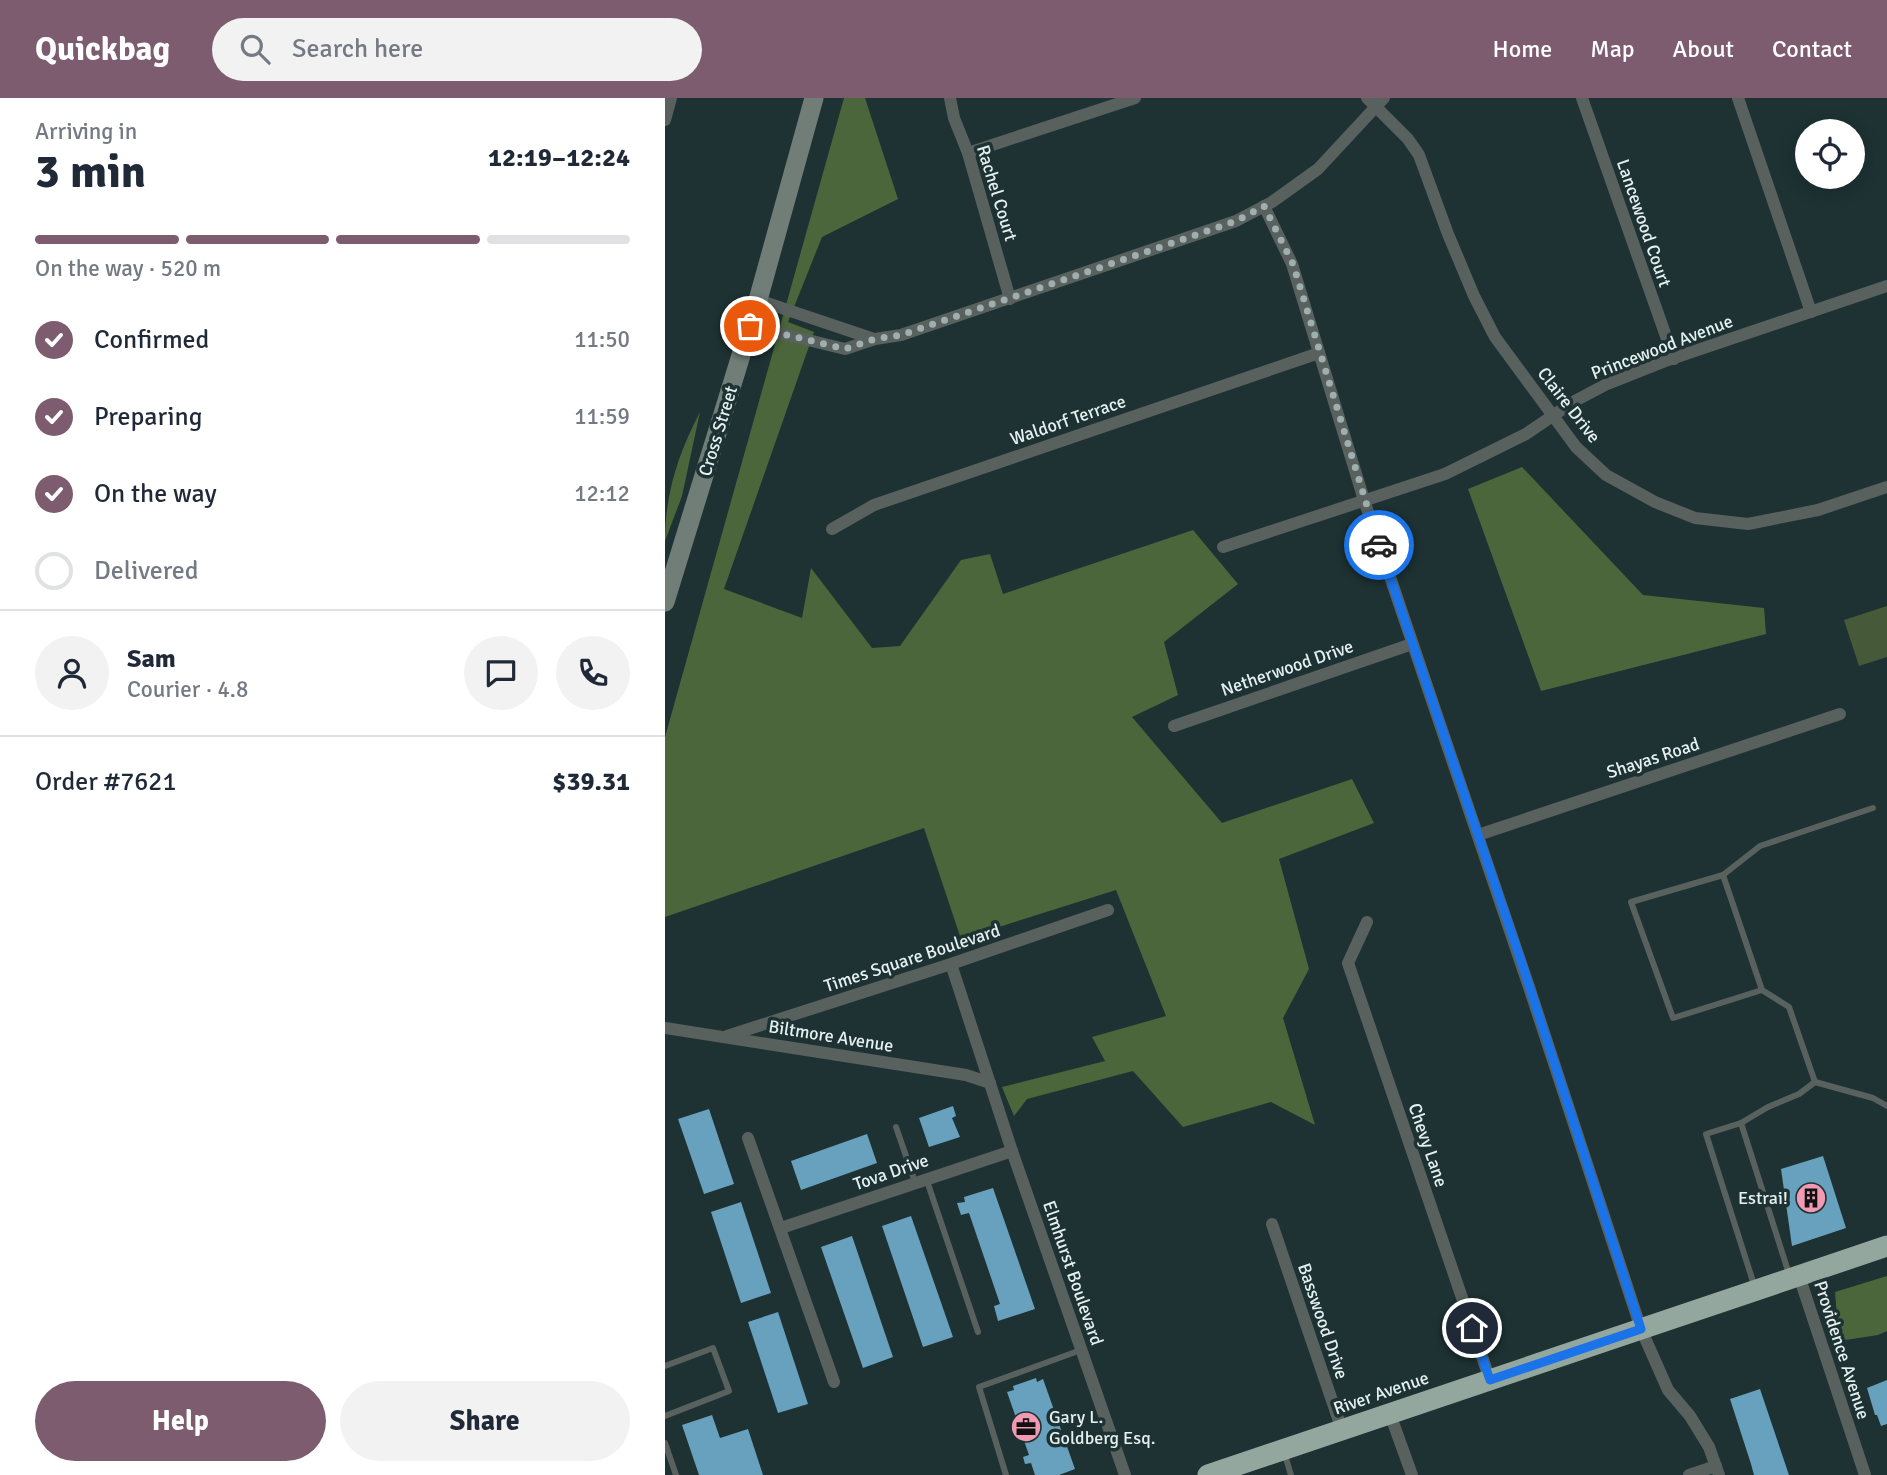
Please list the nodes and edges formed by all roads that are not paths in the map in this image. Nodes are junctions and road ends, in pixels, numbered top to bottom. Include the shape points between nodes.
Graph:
1 (671, 98) edge
2 (814, 98) edge
3 (950, 98) edge
4 (1135, 98) edge
5 (1582, 98) edge
6 (1738, 98) edge
7 (1376, 101) edge
8 (665, 120) edge
9 (968, 153) junction
10 (1264, 206) junction
11 (1887, 286) edge
12 (1010, 299) junction
13 (758, 300) junction
14 (1811, 312) junction
15 (750, 326) junction
16 (875, 339) junction
17 (1319, 353) junction
18 (1674, 359) junction
19 (1552, 416) junction
20 (1887, 486) edge
21 (1364, 500) junction
22 (832, 529) dead end
23 (1223, 547) dead end
24 (665, 602) edge
25 (1412, 644) junction
26 (1840, 715) dead end
27 (1174, 726) dead end
28 (1873, 808) dead end
29 (1478, 835) junction
30 (1723, 874) junction
31 (1108, 911) dead end
32 (1367, 922) dead end
33 (951, 964) junction
34 (1762, 990) junction
35 (665, 1028) edge
36 (727, 1036) junction
37 (1815, 1082) junction
38 (990, 1083) junction
39 (1887, 1106) edge
40 (1741, 1123) junction
41 (896, 1127) dead end
42 (748, 1138) dead end
43 (1012, 1151) junction
44 (920, 1181) junction
45 (1272, 1224) dead end
46 (781, 1228) junction
47 (1887, 1246) edge
48 (1795, 1277) junction
49 (1756, 1290) junction
50 (1641, 1329) junction
51 (978, 1332) dead end
52 (1081, 1350) junction
53 (665, 1366) edge
54 (1490, 1380) junction
55 (834, 1382) dead end
56 (1390, 1414) junction
57 (665, 1416) edge
58 (1342, 1430) junction
59 (665, 1443) edge
60 (1283, 1450) junction
61 (1717, 1470) edge
62 (675, 1475) edge
63 (1006, 1475) edge
64 (1125, 1475) edge
65 (1208, 1475) edge
66 (1291, 1475) edge
67 (1412, 1475) edge
68 (1689, 1475) edge
69 (1865, 1475) edge

1 - 8 street
2 - 13 main road, Cross Street
3 - 9 street, Rachel Court
4 - 9 street
5 - 18 street, Lancewood Court
6 - 14 street
7 - 10 street via 1318,169
7 - 19 street, Claire Drive via 1419,155 1448,234 1495,337
9 - 12 street, Rachel Court
10 - 12 street via 1236,221
10 - 17 street via 1293,264
11 - 14 street, Princewood Avenue
12 - 16 street via 901,335
13 - 15 main road, Cross Street
13 - 16 street
14 - 18 street, Princewood Avenue
15 - 16 street via 845,349
15 - 24 main road, Cross Street
17 - 21 street
17 - 22 street, Waldorf Terrace via 873,505
18 - 19 street, Princewood Avenue via 1605,384
19 - 20 street, Claire Drive via 1606,475 1695,518 1748,524 1818,510
19 - 21 street, Princewood Avenue via 1445,474
21 - 23 street, Princewood Avenue
21 - 25 street
25 - 27 street, Netherwood Drive
25 - 29 street
26 - 29 street, Shayas Road
28 - 30 lane via 1760,846
29 - 50 street
30 - 34 lane
30 - 34 lane via 1631,902 1673,1018
31 - 33 street, Times Square Boulevard
32 - 54 street, Chevy Lane via 1348,963
33 - 36 street, Times Square Boulevard
33 - 38 street, Elmhurst Boulevard
34 - 37 lane via 1789,1007
35 - 36 street, Biltmore Avenue
36 - 38 street, Biltmore Avenue via 966,1075
37 - 39 lane
37 - 40 lane
38 - 43 street, Elmhurst Boulevard
40 - 48 lane
40 - 49 lane via 1706,1135
41 - 44 lane
42 - 46 street
43 - 44 street, Tova Drive
43 - 52 street, Elmhurst Boulevard
44 - 46 street, Tova Drive
44 - 51 lane
45 - 58 street, Basswood Drive
46 - 55 street
47 - 48 highway, River Avenue
48 - 49 highway, River Avenue
48 - 69 street, Providence Avenue
49 - 50 highway, River Avenue
50 - 54 highway, River Avenue
50 - 61 street via 1668,1390 1709,1447
52 - 63 lane via 979,1387
52 - 64 street, Elmhurst Boulevard
53 - 57 lane via 713,1348 729,1391
54 - 56 highway, River Avenue
56 - 58 highway, River Avenue
56 - 67 street
58 - 60 highway, River Avenue
59 - 62 lane
60 - 65 highway, River Avenue
60 - 66 lane
61 - 68 street

